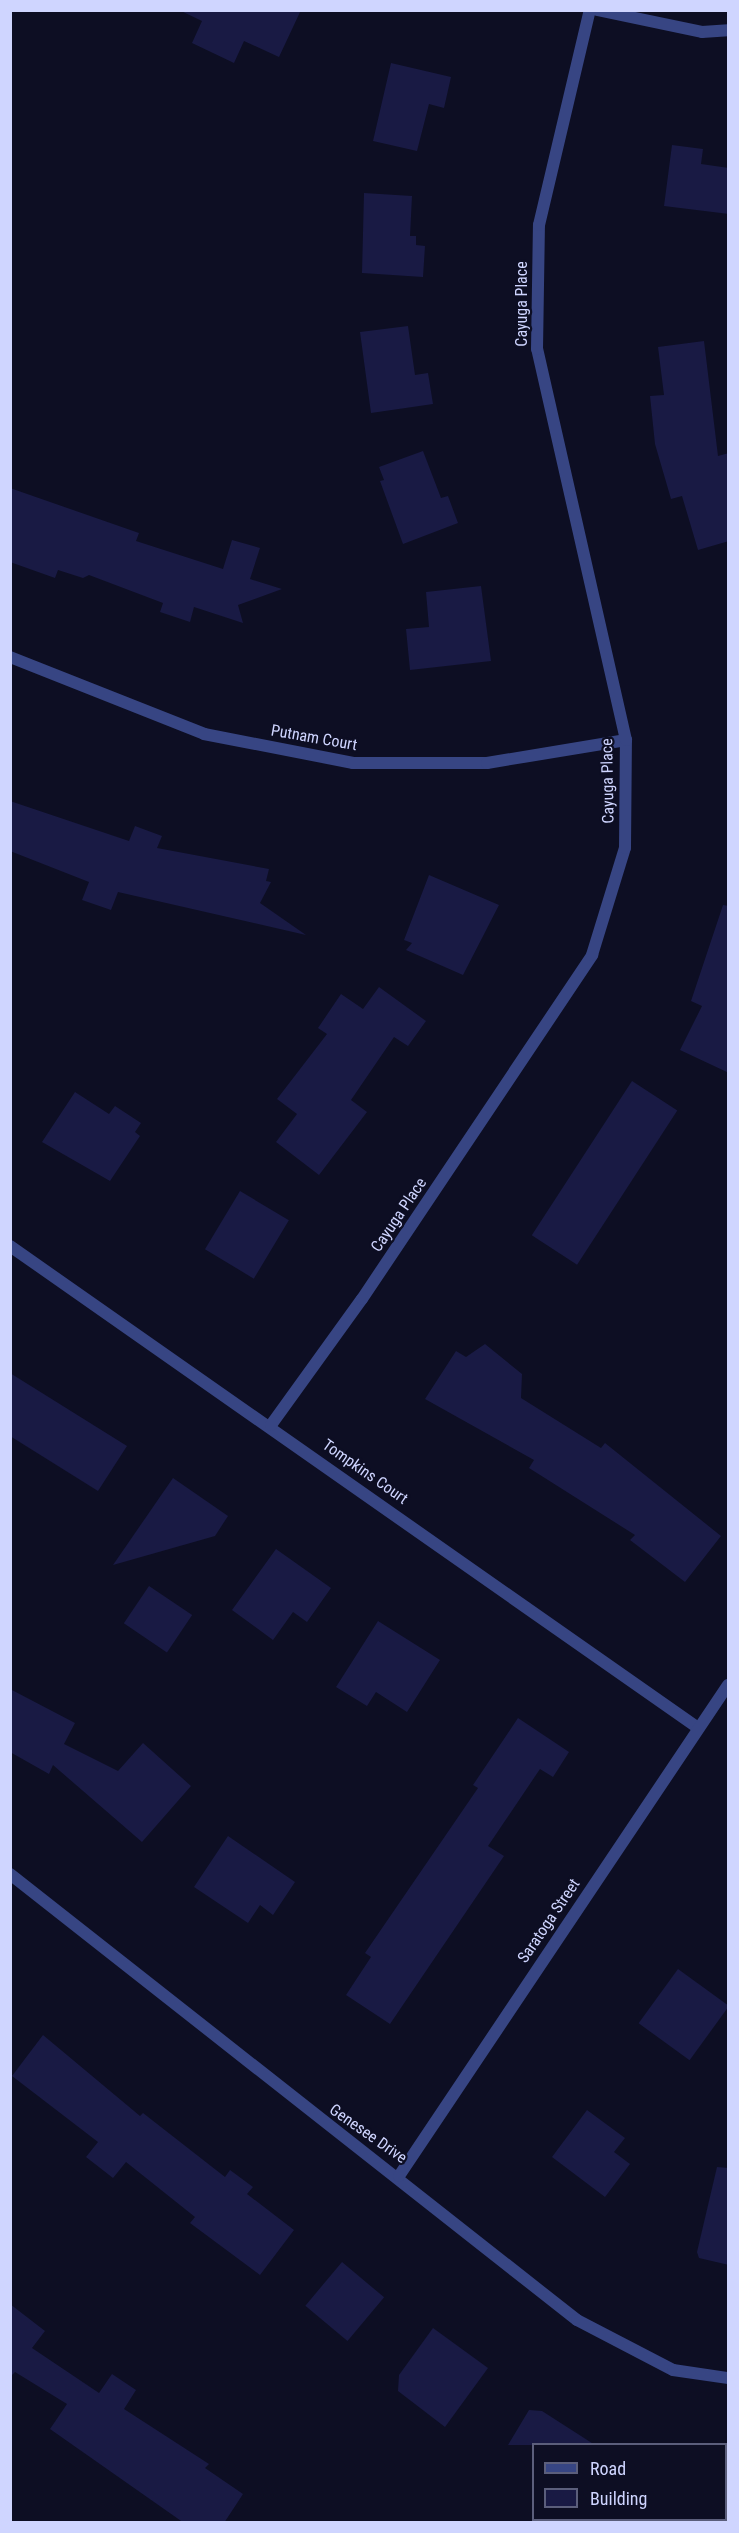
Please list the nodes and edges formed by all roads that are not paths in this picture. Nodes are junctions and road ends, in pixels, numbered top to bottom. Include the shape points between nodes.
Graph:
1 (590, 10) edge
2 (597, 10) edge
3 (729, 30) edge
4 (10, 657) edge
5 (626, 740) junction
6 (10, 1246) edge
7 (271, 1425) junction
8 (729, 1685) edge
9 (698, 1728) junction
10 (10, 1874) edge
11 (399, 2176) junction
12 (729, 2378) edge

1 - 5 street, Cayuga Place via 539,225 537,349
2 - 3 street via 702,32
4 - 5 street, Putnam Court via 204,734 353,763 487,763
5 - 7 street, Cayuga Place via 625,848 592,955 362,1299
6 - 7 street, Tompkins Court via 67,1282 167,1359
7 - 9 street, Tompkins Court
8 - 9 street, Saratoga Street
9 - 11 street, Saratoga Street
10 - 11 street, Genesee Drive via 327,2127
11 - 12 street, Genesee Drive via 578,2320 673,2370

